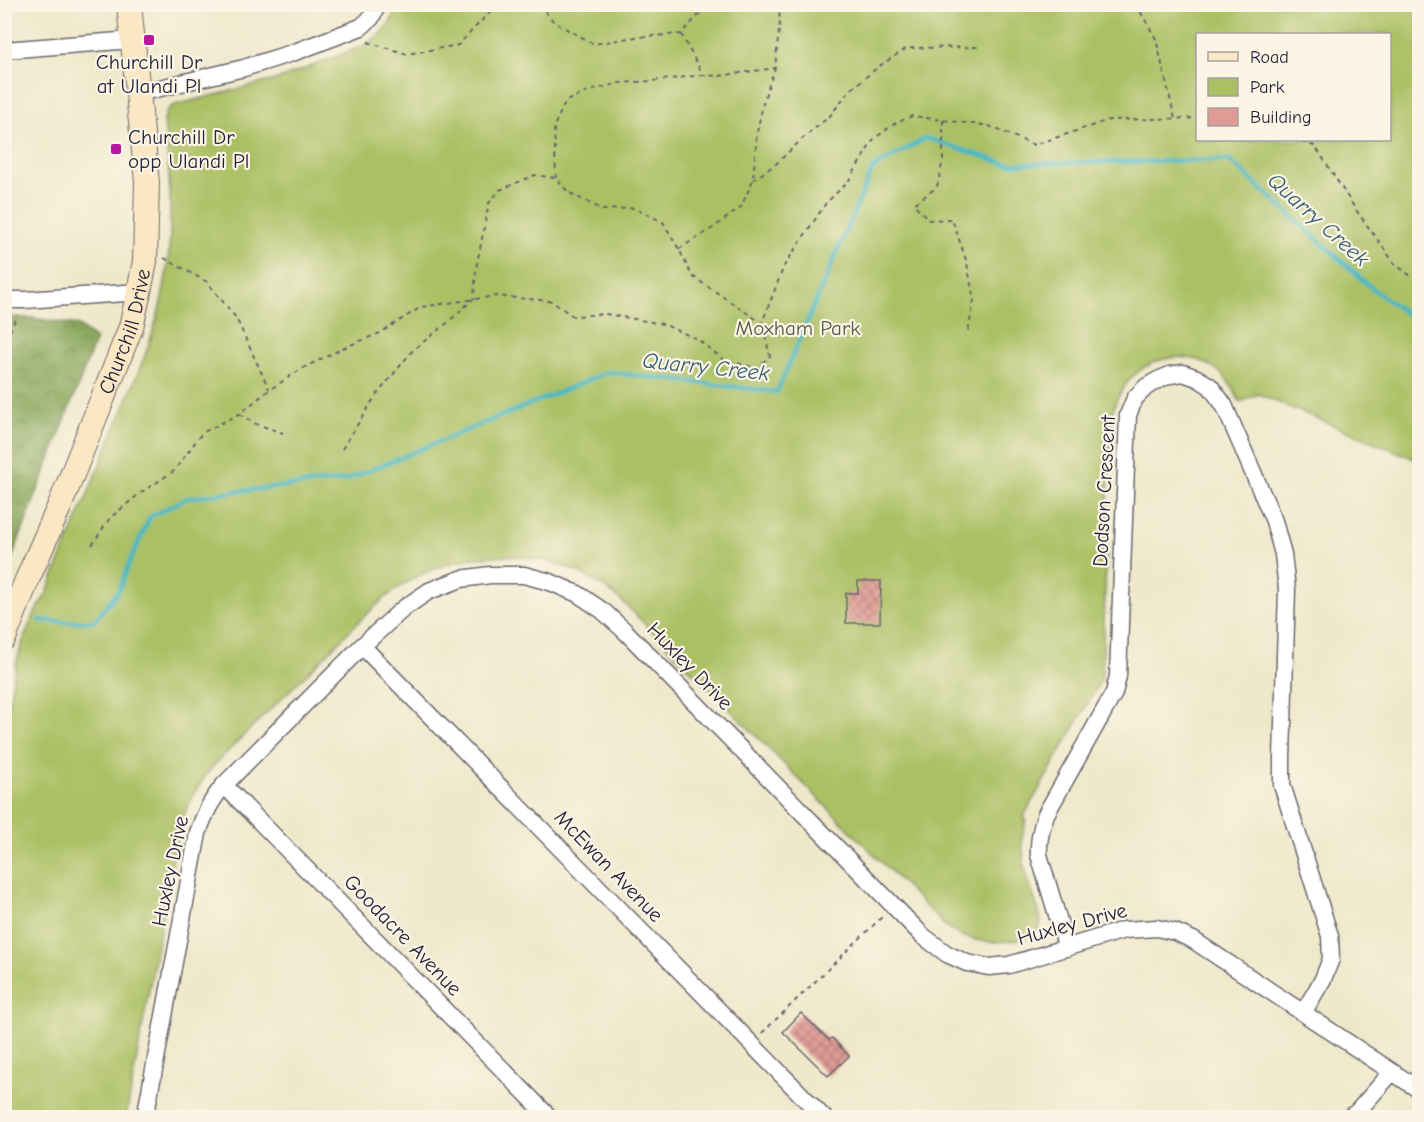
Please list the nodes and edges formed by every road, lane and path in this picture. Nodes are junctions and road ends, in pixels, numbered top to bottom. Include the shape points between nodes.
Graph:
1 (129, 4) edge
2 (378, 4) edge
3 (511, 4) edge
4 (539, 4) edge
5 (709, 4) edge
6 (778, 4) edge
7 (1136, 4) edge
8 (361, 27) junction
9 (681, 34) junction
10 (132, 40) junction
11 (979, 47) dead end
12 (4, 50) edge
13 (775, 68) junction
14 (703, 75) junction
15 (139, 93) junction
16 (1196, 118) edge
17 (942, 119) junction
18 (1175, 119) junction
19 (1297, 141) edge
20 (556, 178) junction
21 (753, 180) junction
22 (146, 247) junction
23 (679, 249) junction
24 (1419, 284) edge
25 (139, 292) junction
26 (474, 298) junction
27 (4, 300) edge
28 (26, 300) junction
29 (762, 323) junction
30 (968, 332) dead end
31 (4, 339) edge
32 (269, 390) junction
33 (239, 414) junction
34 (283, 433) dead end
35 (342, 449) dead end
36 (92, 545) dead end
37 (4, 638) edge
38 (362, 646) junction
39 (224, 785) junction
40 (893, 906) junction
41 (1067, 948) junction
42 (1303, 1013) junction
43 (752, 1043) junction
44 (1392, 1072) junction
45 (1419, 1088) edge
46 (145, 1118) edge
47 (550, 1118) edge
48 (824, 1118) edge
49 (1349, 1118) edge

1 - 10 main road, Churchill Drive
2 - 8 street
3 - 8 path via 490,12 458,45 407,54 368,43
4 - 9 path via 554,22 594,44
5 - 9 path
6 - 13 path
7 - 18 path via 1156,39
8 - 15 street via 244,68
9 - 14 path
10 - 12 street
10 - 15 main road, Churchill Drive
11 - 21 path via 907,48 849,91 831,116
13 - 14 path
13 - 21 path via 757,132
14 - 20 path via 620,83 566,101 554,126
15 - 22 main road, Churchill Drive via 147,182
16 - 18 path
17 - 18 path via 989,126 1034,144 1109,120
17 - 29 path via 912,116 894,123 874,139 848,182 826,203 784,266
17 - 30 path via 943,160 937,187 914,204 929,220 952,219 974,300
19 - 24 path via 1315,146 1395,264
20 - 23 path via 568,192 603,210 634,208 663,222
20 - 26 path via 535,175 500,190 489,203
21 - 23 path via 741,207
22 - 25 main road, Churchill Drive
22 - 32 path via 207,282 236,318
23 - 29 path via 692,276
25 - 28 street
25 - 37 main road, Churchill Drive via 118,360
26 - 29 path via 551,301 573,315 606,314 663,324 697,339 724,360 757,368 770,356
26 - 32 path via 421,306 380,333 303,368
26 - 35 path via 413,350 375,397
27 - 28 street
28 - 31 path
32 - 33 path
33 - 34 path
33 - 36 path via 202,432 174,471 110,518
38 - 39 street, Huxley Drive
38 - 40 street, Huxley Drive via 429,591 461,579 524,575 578,594 626,632
38 - 43 street, McEwan Avenue
39 - 46 street, Huxley Drive via 212,799 198,833
39 - 47 street, Goodacre Avenue
40 - 41 street, Huxley Drive via 923,936 947,954 968,963 1010,965
40 - 43 path
41 - 42 street, Huxley Drive via 1124,930 1157,928 1175,932
41 - 42 street, Dodson Crescent via 1038,841 1046,814 1114,693 1118,676 1128,415 1135,398 1146,387 1183,373 1210,386 1224,405 1274,521 1283,554 1287,589 1282,785 1330,947 1323,979
42 - 44 street, Huxley Drive
43 - 48 street, McEwan Avenue
44 - 45 street, Huxley Drive
44 - 49 street

